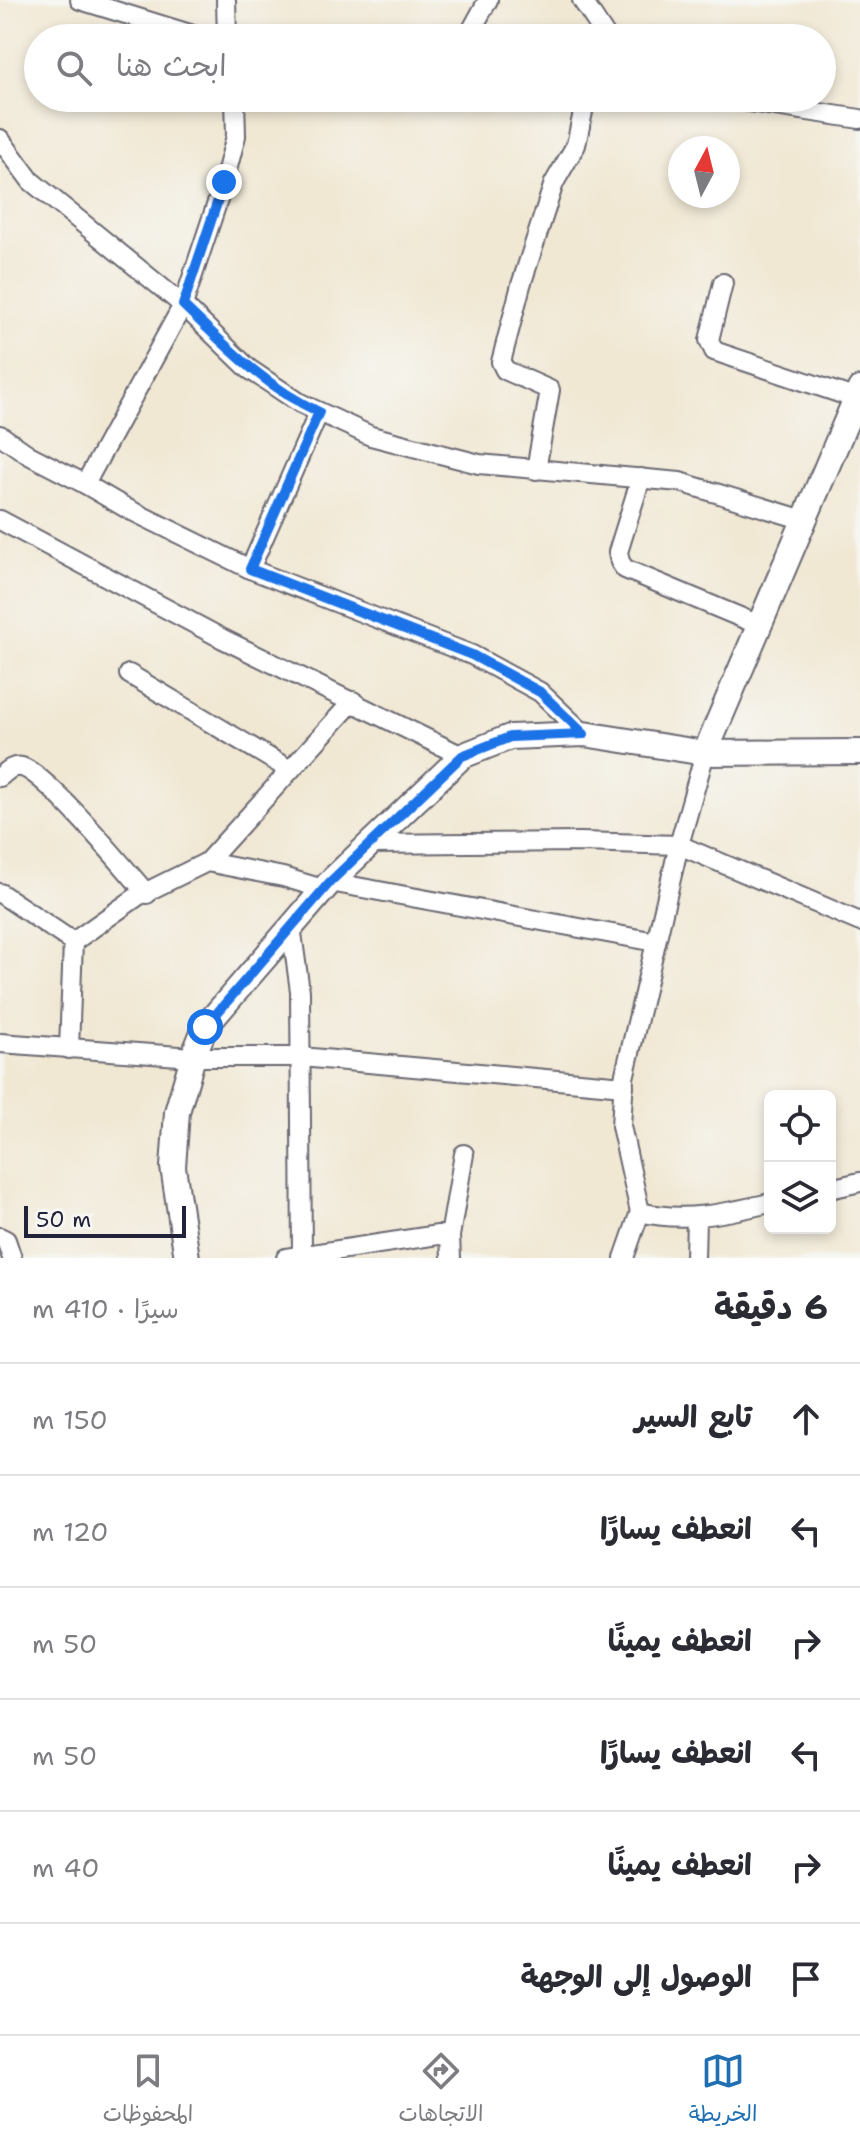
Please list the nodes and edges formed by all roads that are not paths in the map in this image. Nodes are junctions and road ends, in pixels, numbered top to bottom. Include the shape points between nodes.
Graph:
1 (80, 0) edge
2 (226, 0) edge
3 (488, 0) edge
4 (582, 0) edge
5 (158, 24) edge
6 (227, 24) edge
7 (475, 24) edge
8 (598, 24) edge
9 (235, 112) edge
10 (583, 112) edge
11 (814, 112) edge
12 (860, 119) edge
13 (0, 139) edge
14 (723, 283) dead end
15 (183, 305) junction
16 (859, 396) edge
17 (319, 412) junction
18 (0, 435) edge
19 (536, 470) junction
20 (641, 478) junction
21 (85, 484) junction
22 (0, 520) edge
23 (804, 520) junction
24 (250, 569) junction
25 (759, 625) junction
26 (129, 674) dead end
27 (353, 701) junction
28 (584, 734) junction
29 (860, 752) edge
30 (705, 753) junction
31 (462, 756) junction
32 (290, 770) junction
33 (0, 777) edge
34 (370, 844) junction
35 (679, 845) junction
36 (207, 862) junction
37 (326, 885) junction
38 (0, 893) edge
39 (147, 894) junction
40 (860, 922) edge
41 (291, 926) junction
42 (73, 942) junction
43 (656, 942) junction
44 (0, 1043) edge
45 (69, 1049) junction
46 (193, 1057) junction
47 (301, 1057) junction
48 (624, 1086) junction
49 (464, 1154) dead end
50 (860, 1182) edge
51 (836, 1188) edge
52 (764, 1204) edge
53 (640, 1212) junction
54 (696, 1218) junction
55 (450, 1236) junction
56 (0, 1237) edge
57 (294, 1257) edge
58 (12, 1258) edge
59 (187, 1258) edge
60 (451, 1258) edge
61 (624, 1258) edge
62 (695, 1258) edge

1 - 5 street
2 - 6 street
3 - 7 street
4 - 8 street
9 - 15 street via 236,136 224,182
10 - 19 street via 576,145 554,183 501,362 505,370 550,390
11 - 12 street
13 - 15 street via 31,181
14 - 16 street via 709,340 714,351
15 - 17 street via 249,369
15 - 21 street
16 - 23 street
17 - 19 street via 371,436 479,464
17 - 24 street
18 - 21 street
19 - 20 street
20 - 23 street via 680,482
20 - 25 street via 618,552 625,569
21 - 24 street
22 - 27 street via 223,639
23 - 25 street
24 - 28 street via 472,655 540,692
25 - 30 street
26 - 32 street
27 - 31 street
27 - 32 street
28 - 30 street
28 - 31 street via 510,737
29 - 30 street
30 - 35 street
31 - 34 street
32 - 36 street
33 - 39 street via 22,767 47,783
34 - 35 street
34 - 37 street
35 - 40 street
35 - 43 street
36 - 37 street
36 - 39 street
37 - 41 street
37 - 43 street
38 - 42 street
39 - 42 street
41 - 46 street via 205,1027
41 - 47 street via 300,991
42 - 45 street
43 - 48 street
44 - 45 street
45 - 46 street
46 - 47 street
46 - 59 street via 177,1112 173,1167
47 - 48 street
47 - 57 street
48 - 53 street via 621,1126
49 - 55 street
50 - 51 street
52 - 54 street
53 - 54 street
53 - 61 street
54 - 62 street
55 - 57 street
55 - 60 street
56 - 58 street

